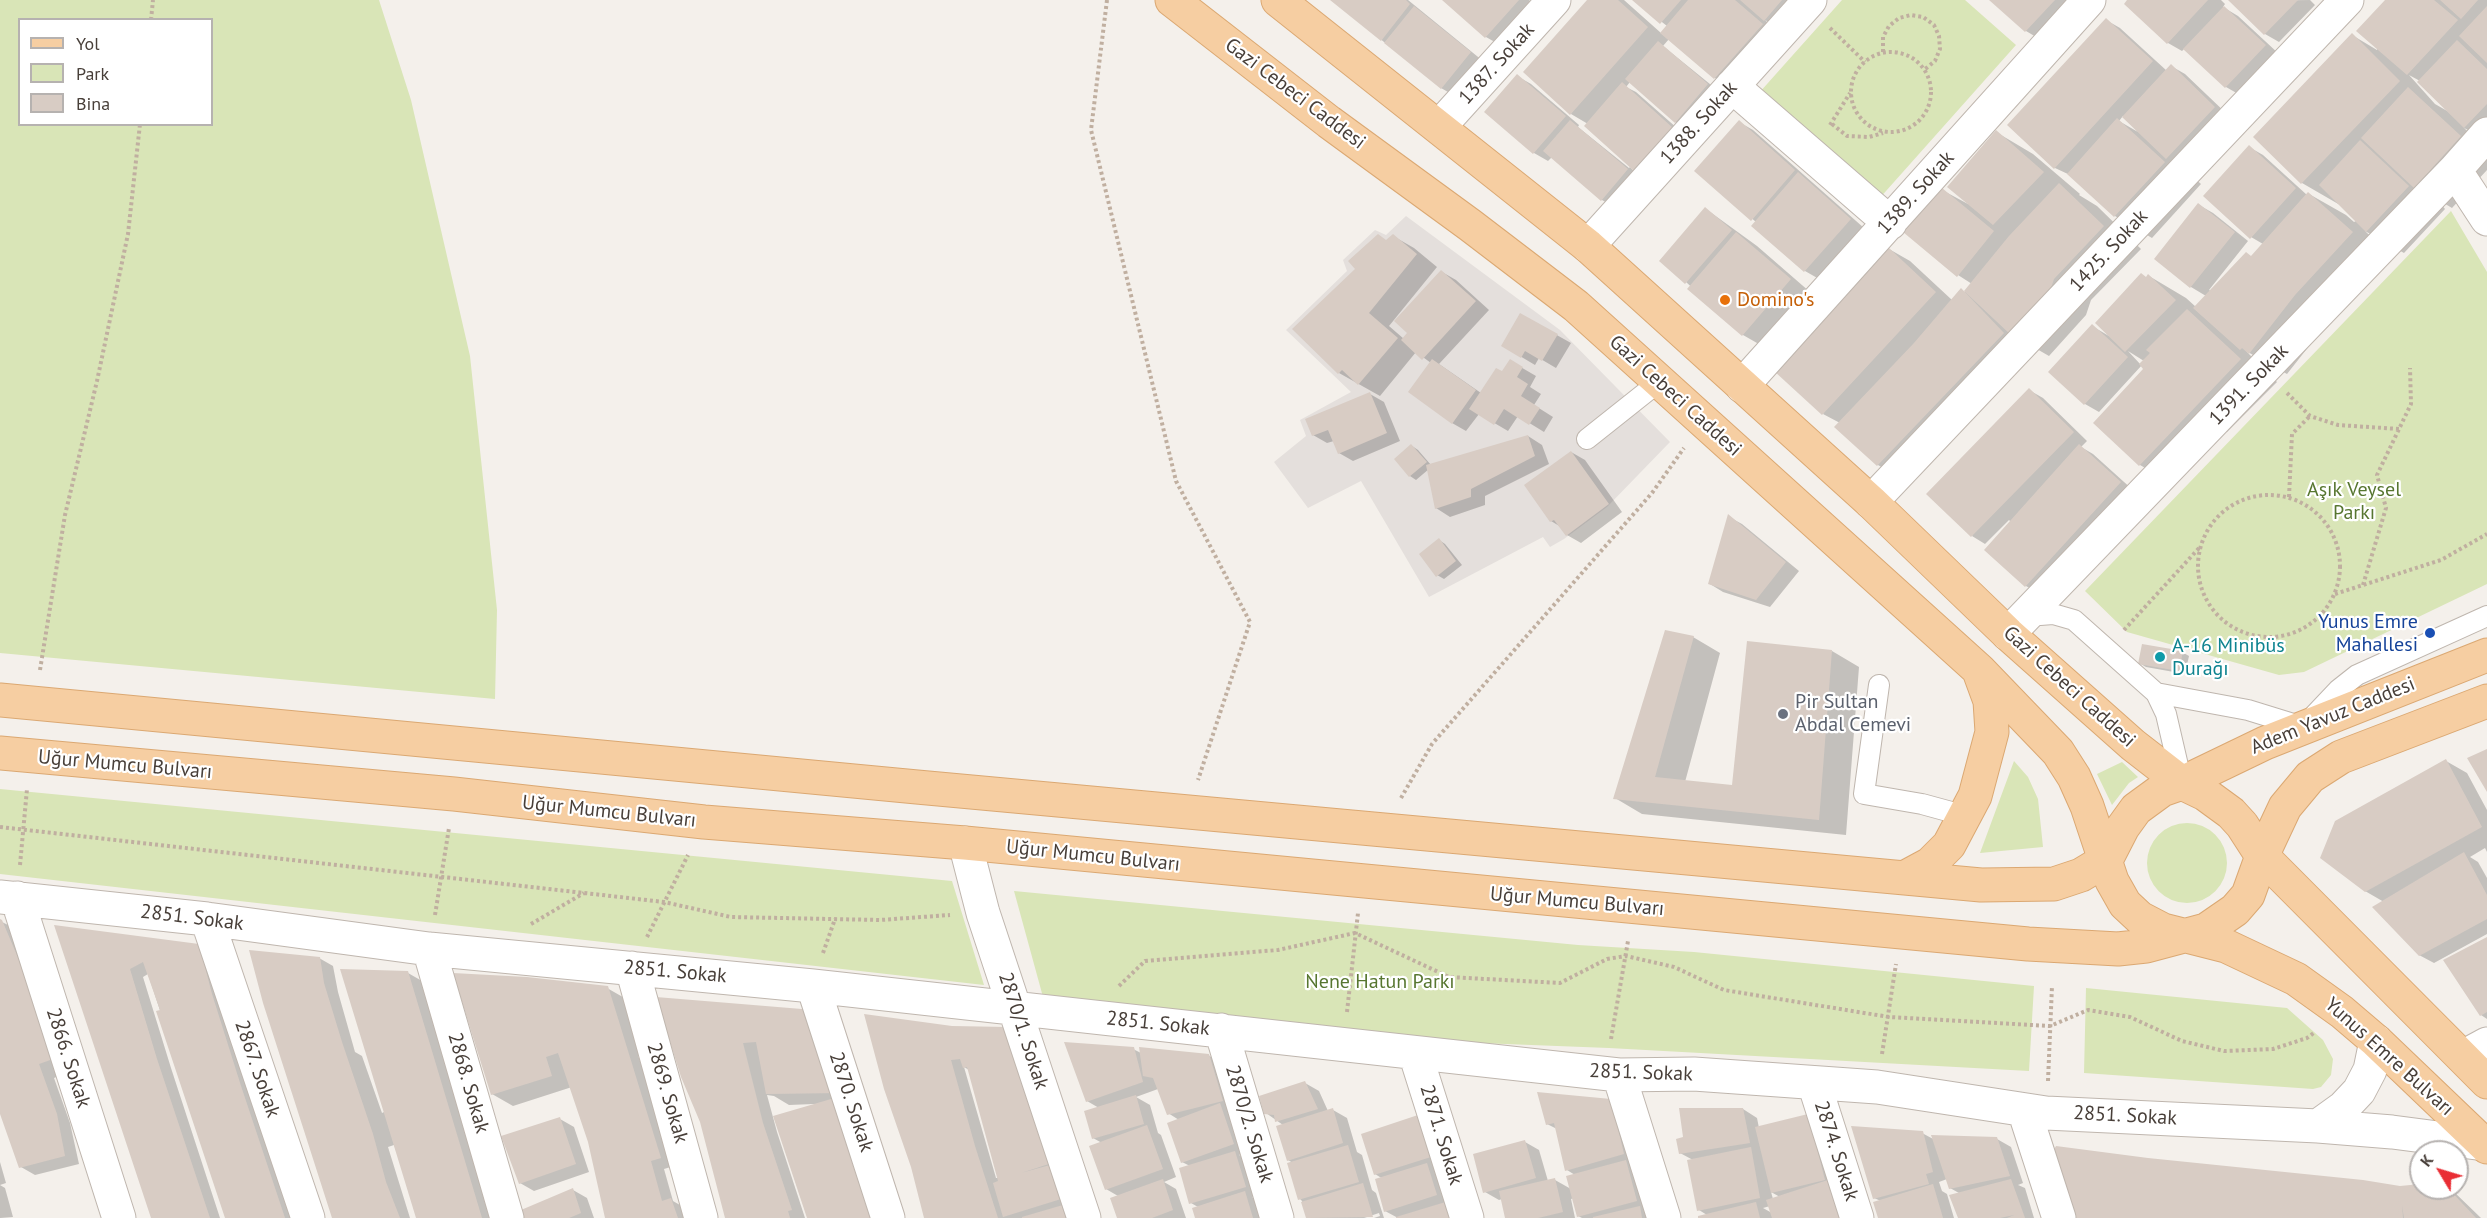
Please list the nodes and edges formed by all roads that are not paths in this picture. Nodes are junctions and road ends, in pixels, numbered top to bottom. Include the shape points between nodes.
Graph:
1 (1172, 0) edge
2 (1278, 0) edge
3 (1554, 0) edge
4 (2089, 0) edge
5 (2347, 0) edge
6 (1808, 3) edge
7 (1732, 86) junction
8 (1439, 127) junction
9 (2487, 134) edge
10 (2455, 170) junction
11 (2487, 219) edge
12 (1890, 223) junction
13 (1588, 246) junction
14 (1660, 381) junction
15 (1742, 386) junction
16 (1587, 439) dead end
17 (1871, 502) junction
18 (2487, 616) edge
19 (2018, 625) junction
20 (2487, 655) edge
21 (1979, 670) junction
22 (1879, 685) dead end
23 (2156, 693) junction
24 (0, 700) edge
25 (2487, 701) edge
26 (2303, 727) junction
27 (15, 755) edge
28 (2182, 783) junction
29 (1966, 816) junction
30 (965, 843) junction
31 (2262, 856) junction
32 (2106, 860) junction
33 (1904, 878) junction
34 (9, 898) edge
35 (207, 919) junction
36 (2185, 935) junction
37 (429, 949) junction
38 (632, 968) junction
39 (813, 986) junction
40 (1015, 1008) junction
41 (1221, 1030) junction
42 (2376, 1041) junction
43 (2475, 1051) edge
44 (1415, 1053) junction
45 (1619, 1075) junction
46 (2487, 1082) edge
47 (1814, 1083) junction
48 (2035, 1111) junction
49 (2318, 1126) junction
50 (2486, 1145) edge
51 (119, 1218) edge
52 (308, 1218) edge
53 (507, 1218) edge
54 (701, 1218) edge
55 (888, 1218) edge
56 (1084, 1218) edge
57 (1277, 1218) edge
58 (1467, 1218) edge
59 (1664, 1218) edge
60 (1857, 1218) edge
61 (2059, 1218) edge

1 - 14 main road, Gazi Cebeci Caddesi via 1576,306
2 - 8 main road, Gazi Cebeci Caddesi
3 - 8 street, 1387. Sokak
4 - 12 street, 1389. Sokak
5 - 17 street, 1425. Sokak
6 - 7 street, 1388. Sokak
7 - 12 street
7 - 13 street, 1388. Sokak
8 - 13 main road, Gazi Cebeci Caddesi
9 - 10 street, 1391. Sokak
10 - 11 street
10 - 19 street, 1391. Sokak
12 - 15 street, 1389. Sokak
13 - 15 main road, Gazi Cebeci Caddesi
14 - 16 lane
14 - 21 main road, Gazi Cebeci Caddesi
15 - 17 main road, Gazi Cebeci Caddesi
17 - 19 main road, Gazi Cebeci Caddesi
18 - 26 lane via 2357,675
19 - 23 lane via 2054,614 2074,620
19 - 28 main road, Gazi Cebeci Caddesi via 2133,745
20 - 26 main road, Adem Yavuz Caddesi
21 - 29 main road via 1990,701 1992,732 1982,776
21 - 32 main road, Gazi Cebeci Caddesi via 2058,752 2087,806
22 - 29 lane via 1864,794
23 - 26 lane via 2248,710
23 - 28 lane via 2166,714
24 - 33 main road
25 - 31 main road via 2341,758 2310,777 2285,807
26 - 28 main road, Adem Yavuz Caddesi via 2237,754
27 - 30 main road, Uğur Mumcu Bulvarı via 704,822
28 - 31 main road via 2231,813
28 - 32 main road via 2162,790 2136,809
29 - 33 main road via 1949,845 1930,864
30 - 36 main road, Uğur Mumcu Bulvarı via 2028,944 2118,949
30 - 40 street, 2870/1. Sokak via 983,913
31 - 36 main road via 2248,895 2235,910 2206,930
31 - 43 main road
32 - 33 main road via 2081,875 2054,884 1981,885
32 - 36 main road via 2125,904 2140,918 2163,930
34 - 35 street, 2851. Sokak
34 - 51 street, 2866. Sokak
35 - 37 street, 2851. Sokak
35 - 52 street, 2867. Sokak
36 - 42 main road, Yunus Emre Bulvarı via 2226,946 2296,979
37 - 38 street, 2851. Sokak
37 - 53 street, 2868. Sokak
38 - 39 street, 2851. Sokak
38 - 54 street, 2869. Sokak
39 - 40 street, 2851. Sokak
39 - 55 street, 2870. Sokak
40 - 41 street, 2851. Sokak
40 - 56 street, 2870/1. Sokak
41 - 44 street, 2851. Sokak
41 - 57 street, 2870/2. Sokak
42 - 49 street via 2370,1070 2359,1090
42 - 50 main road, Yunus Emre Bulvarı
43 - 46 main road
44 - 45 street, 2851. Sokak
44 - 58 street, 2871. Sokak
45 - 47 street, 2851. Sokak via 1694,1074
45 - 59 street
47 - 48 street, 2851. Sokak
47 - 60 street, 2874. Sokak
48 - 49 street, 2851. Sokak
48 - 61 street
49 - 50 street, 2851. Sokak

